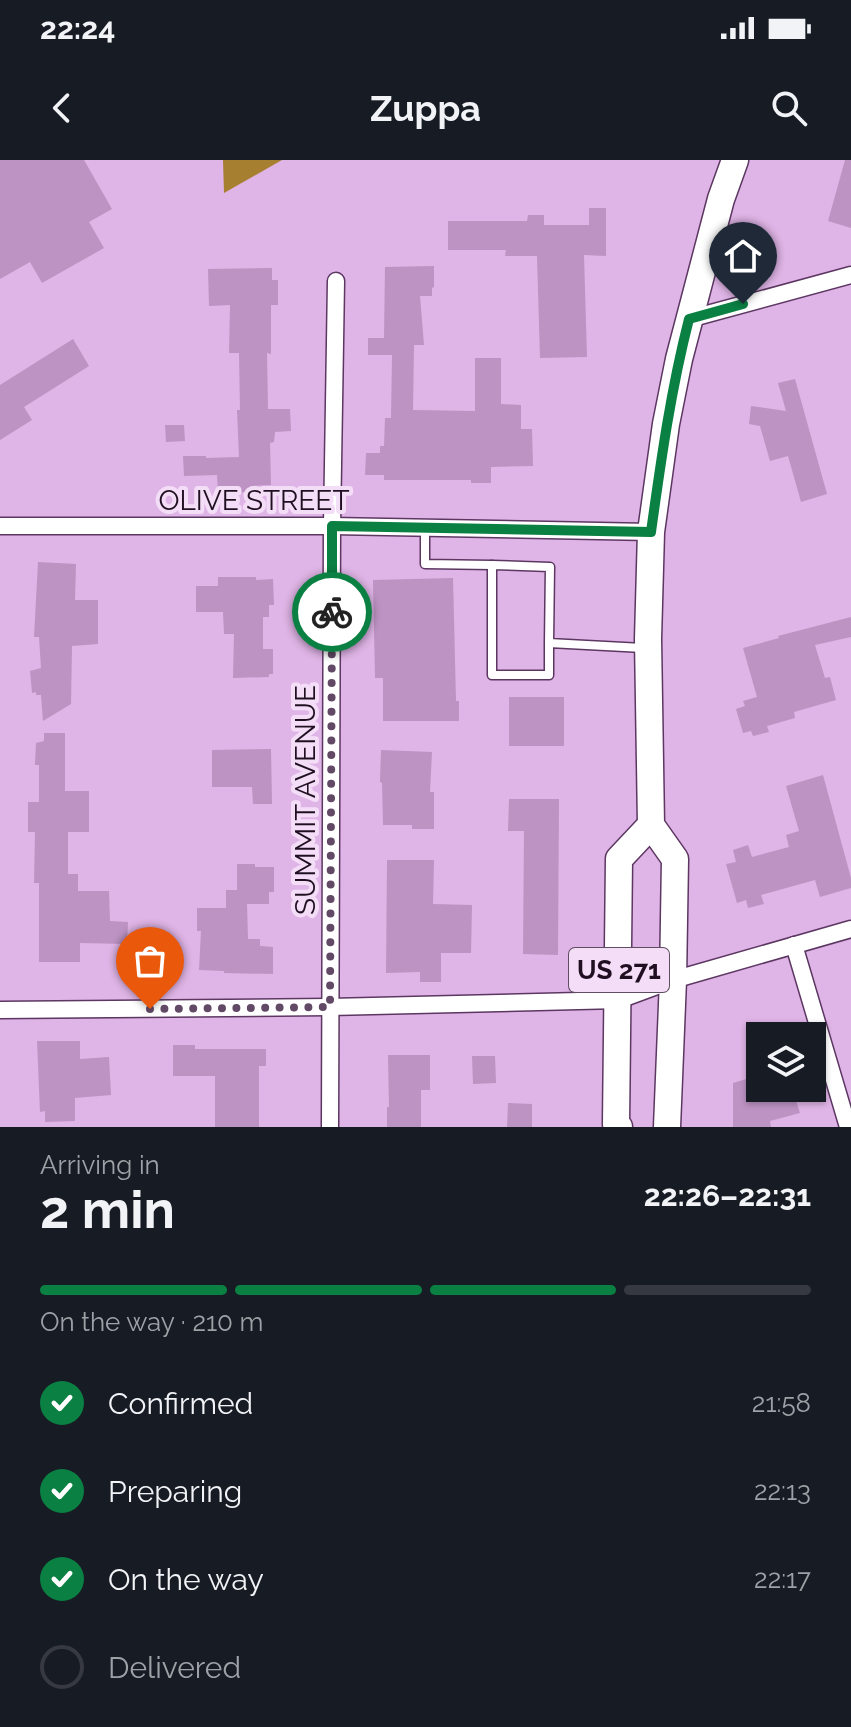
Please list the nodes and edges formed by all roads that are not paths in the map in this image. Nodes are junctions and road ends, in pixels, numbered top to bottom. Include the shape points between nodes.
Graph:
1 (735, 160) edge
2 (851, 275) edge
3 (336, 281) dead end
4 (689, 319) junction
5 (0, 526) edge
6 (332, 526) junction
7 (425, 528) junction
8 (651, 532) junction
9 (492, 565) junction
10 (549, 643) junction
11 (648, 648) junction
12 (651, 825) junction
13 (851, 929) edge
14 (794, 945) junction
15 (673, 980) junction
16 (619, 1000) junction
17 (330, 1007) junction
18 (0, 1010) edge
19 (330, 1127) edge
20 (619, 1127) edge
21 (667, 1127) edge
22 (848, 1127) edge

1 - 4 main road
2 - 4 street
3 - 6 street, SUMMIT AVENUE
4 - 8 main road via 666,424
5 - 6 street, OLIVE STREET
6 - 7 street, OLIVE STREET
6 - 17 street, SUMMIT AVENUE
7 - 8 street, OLIVE STREET
7 - 9 lane via 425,564
8 - 11 main road
9 - 10 lane via 550,567
9 - 10 lane via 492,675 549,675
10 - 11 lane
11 - 12 main road
12 - 15 main road, US 271 via 675,859
12 - 16 main road, US 271 via 619,859
13 - 14 street
14 - 15 street
14 - 22 street
15 - 16 street
15 - 21 main road, US 271
16 - 17 street
16 - 20 main road, US 271
17 - 18 street
17 - 19 street, SUMMIT AVENUE

